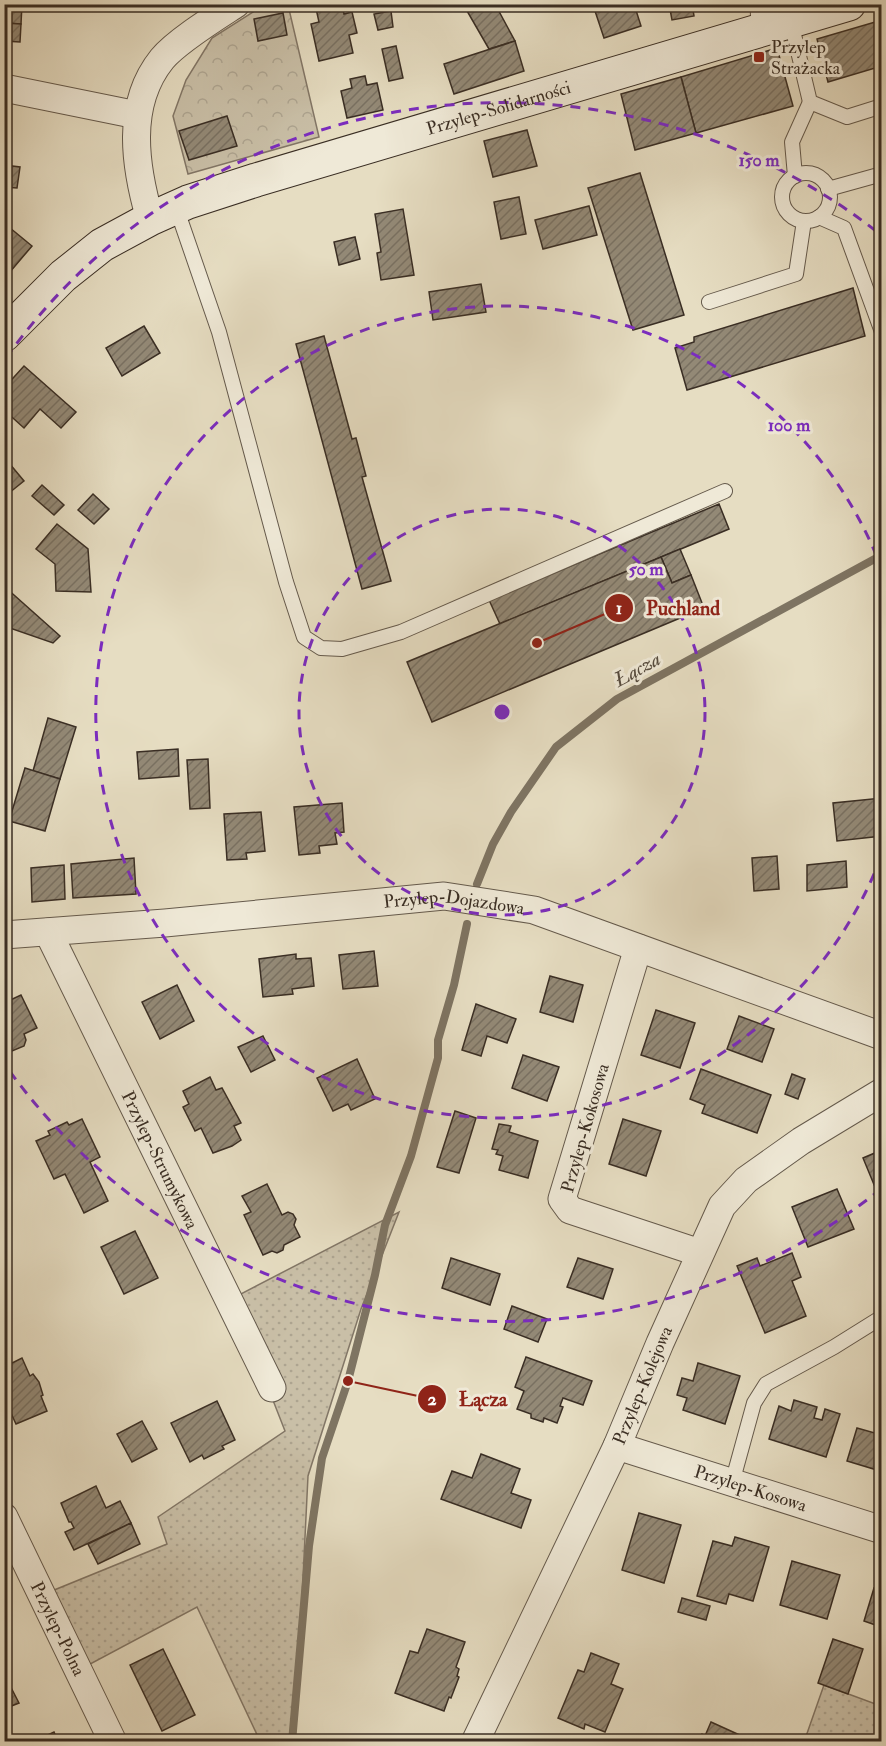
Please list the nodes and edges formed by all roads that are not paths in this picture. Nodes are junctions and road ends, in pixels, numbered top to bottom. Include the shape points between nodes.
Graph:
1 (236, 4) edge
2 (849, 4) edge
3 (773, 18) edge
4 (4, 88) edge
5 (810, 102) junction
6 (882, 106) edge
7 (137, 115) junction
8 (882, 174) edge
9 (795, 176) junction
10 (828, 189) junction
11 (163, 213) junction
12 (819, 217) junction
13 (804, 221) junction
14 (710, 302) dead end
15 (882, 332) edge
16 (4, 335) edge
17 (724, 491) dead end
18 (48, 932) junction
19 (4, 935) edge
20 (638, 948) junction
21 (882, 1036) edge
22 (882, 1092) edge
23 (700, 1253) junction
24 (882, 1317) edge
25 (272, 1388) dead end
26 (617, 1446) junction
27 (732, 1483) junction
28 (4, 1517) edge
29 (882, 1530) edge
30 (113, 1742) edge
31 (475, 1742) edge

1 - 7 street via 176,44 162,59 143,94
2 - 3 main road, Przylep-Solidarności
3 - 5 lane
3 - 11 main road, Przylep-Solidarności
4 - 7 street
5 - 6 lane via 848,117
5 - 9 lane via 792,142
7 - 11 street via 139,173
8 - 10 lane
9 - 10 lane via 811,174
9 - 13 lane via 784,187 783,202 790,215
10 - 12 lane via 828,205
11 - 16 main road, Przylep-Solidarności via 102,246 63,276
11 - 17 lane via 219,332 304,637 321,648 342,649 401,632
12 - 13 lane
12 - 15 lane via 844,228
13 - 14 lane via 796,274
18 - 19 street, Przylep-Dojazdowa
18 - 20 street, Przylep-Dojazdowa via 444,896 534,910
18 - 25 street, Przylep-Strumykowa
20 - 21 street, Przylep-Dojazdowa
20 - 23 street, Przylep-Kokosowa via 562,1199 570,1210
22 - 23 street, Przylep-Kolejowa via 746,1179 722,1206
23 - 26 street, Przylep-Kolejowa
24 - 27 lane via 766,1383 754,1403
26 - 27 street, Przylep-Kosowa
26 - 31 street, Przylep-Kolejowa
27 - 29 street, Przylep-Kosowa
28 - 30 street, Przylep-Polna

